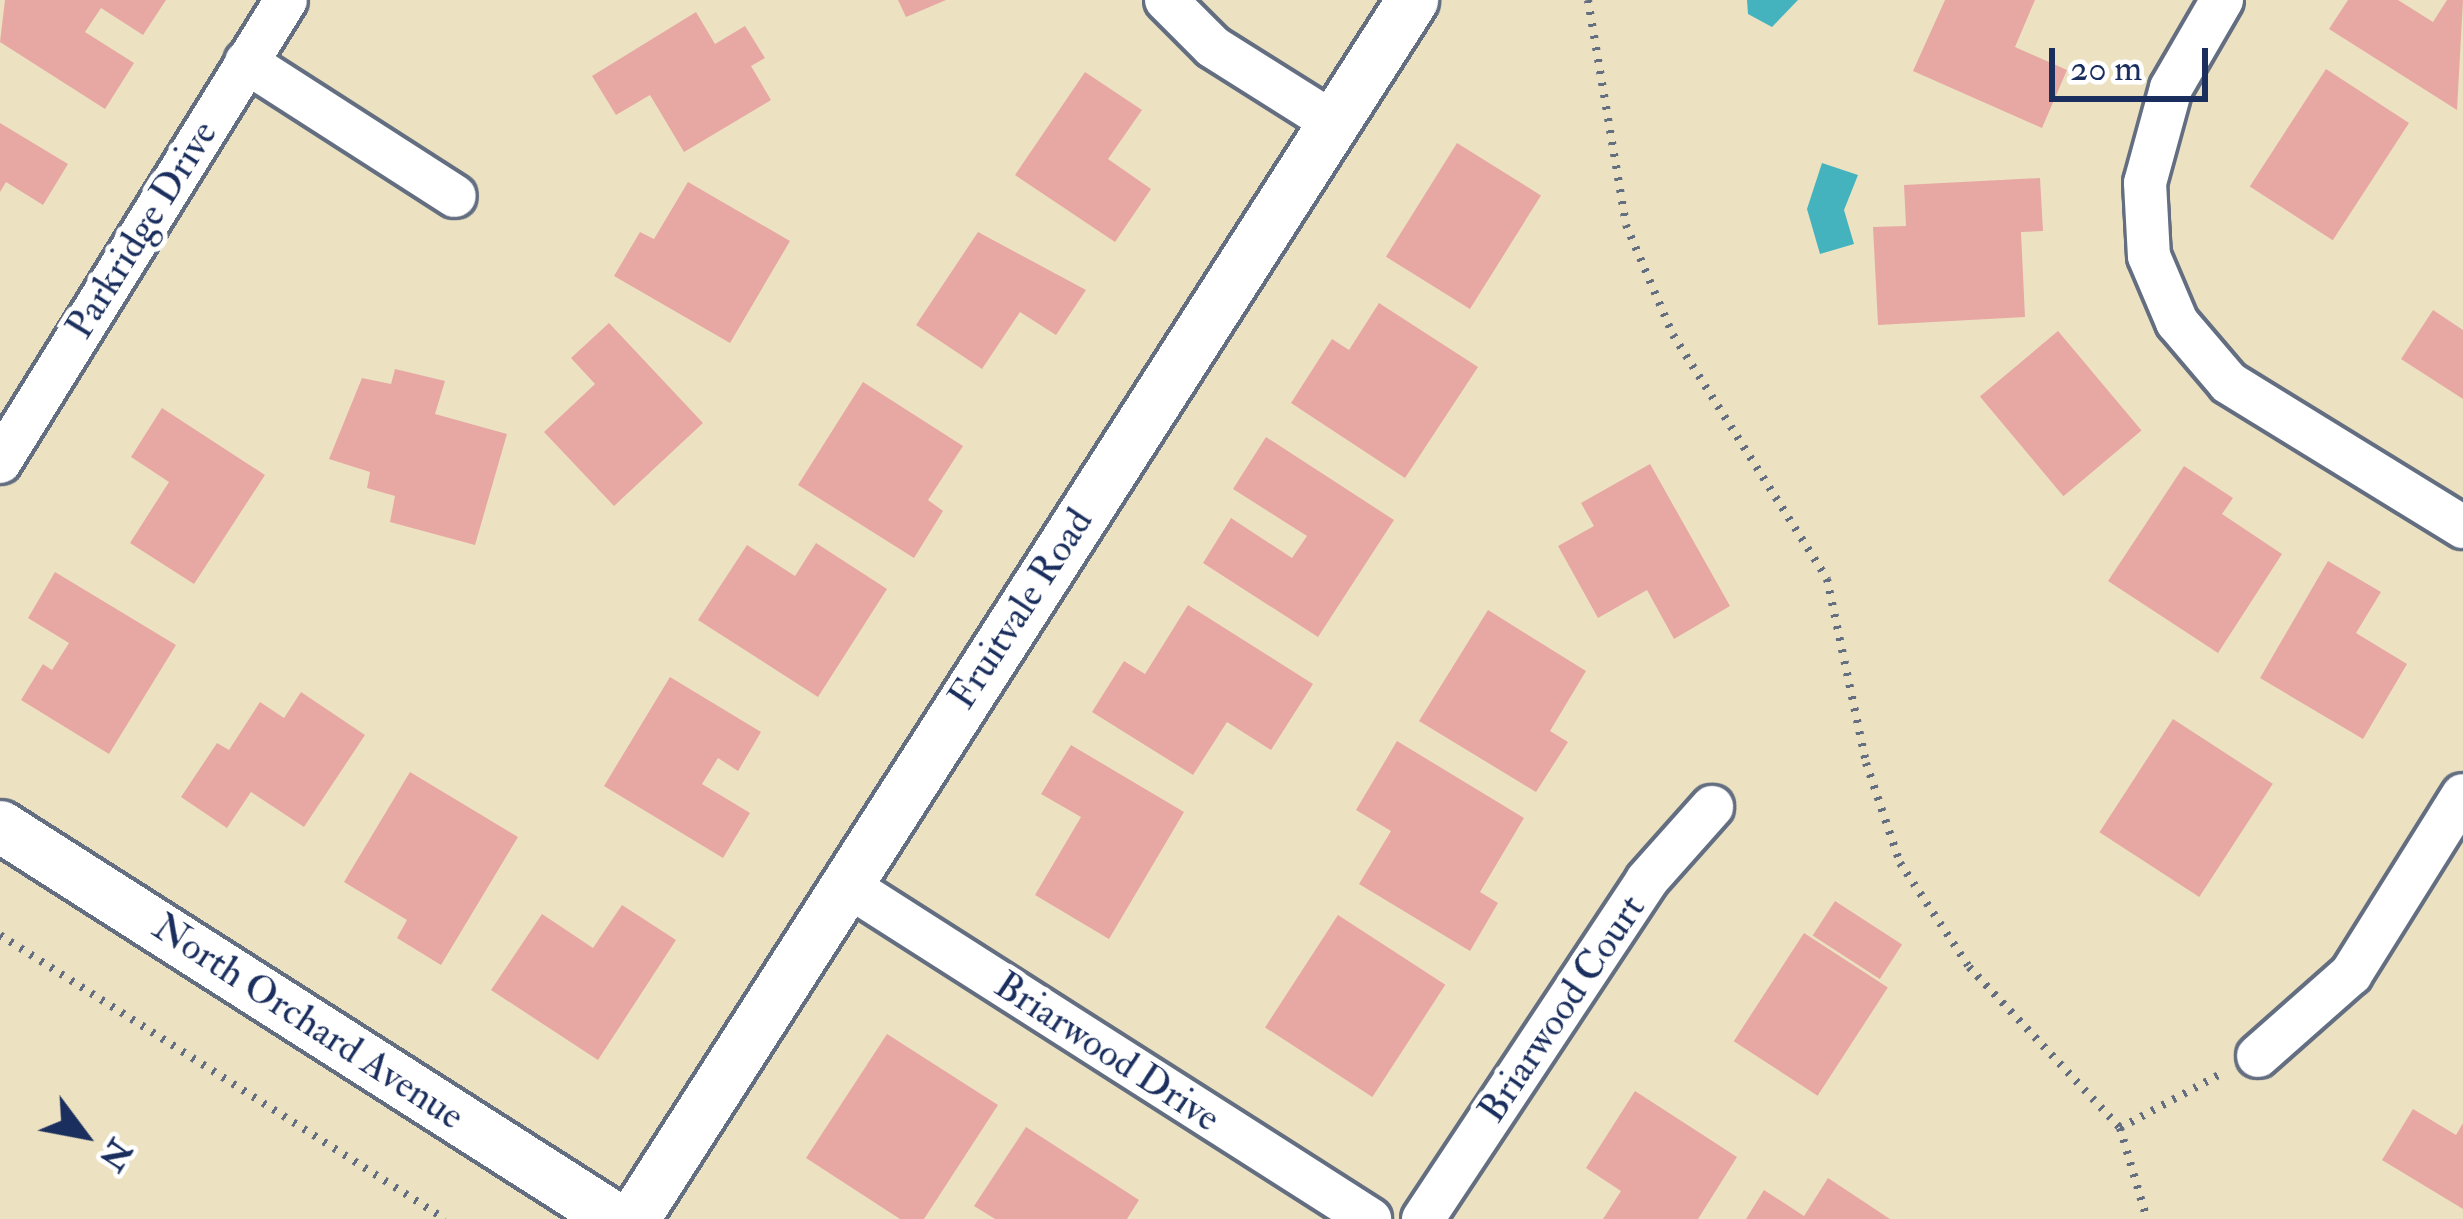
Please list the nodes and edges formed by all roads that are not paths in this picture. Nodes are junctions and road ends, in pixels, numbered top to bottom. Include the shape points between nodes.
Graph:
1 (286, 0) edge
2 (1166, 0) edge
3 (1412, 0) edge
4 (2222, 0) edge
5 (246, 62) junction
6 (1332, 122) junction
7 (455, 196) dead end
8 (0, 462) edge
9 (2463, 527) edge
10 (2463, 795) edge
11 (1712, 807) dead end
12 (0, 826) edge
13 (845, 884) junction
14 (2258, 1056) road end
15 (616, 1219) edge
16 (633, 1219) edge
17 (1370, 1219) edge
18 (1423, 1219) edge

1 - 5 street, Parkridge Drive
2 - 6 street via 1214,47
3 - 6 street, Fruitvale Road
4 - 9 street via 2171,88 2145,183 2149,256 2177,322 2229,383
5 - 7 street
5 - 8 street, Parkridge Drive
6 - 13 street, Fruitvale Road
10 - 14 street via 2351,974
11 - 18 street, Briarwood Court via 1647,880
12 - 15 street, North Orchard Avenue
13 - 16 street, Fruitvale Road
13 - 17 street, Briarwood Drive

